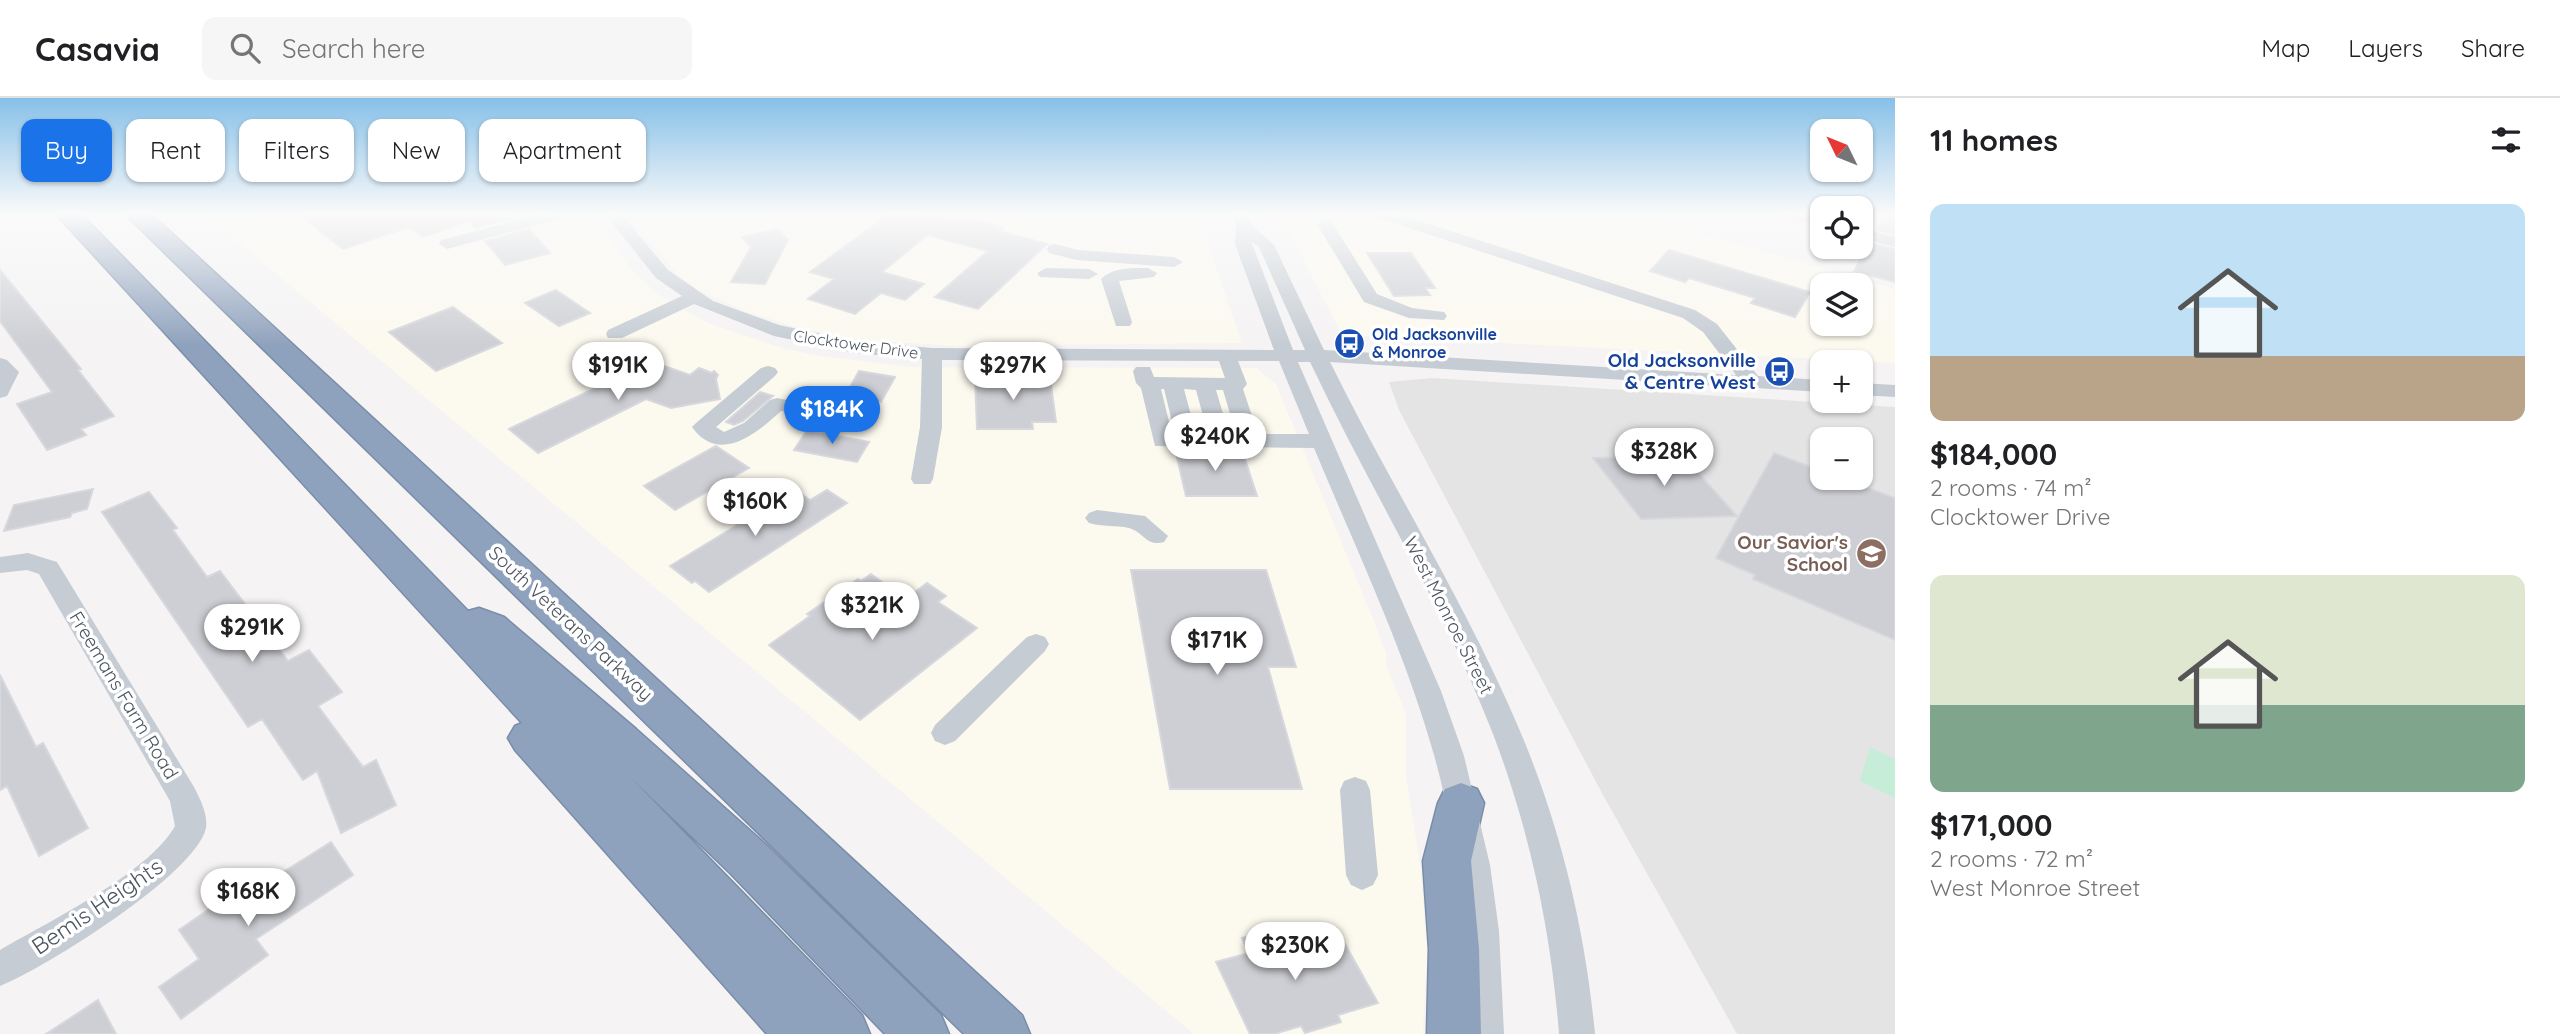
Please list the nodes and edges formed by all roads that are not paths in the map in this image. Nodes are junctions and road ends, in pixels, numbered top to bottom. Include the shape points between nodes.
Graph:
1 (109, 258) edge
2 (183, 258) edge
3 (646, 258) edge
4 (1081, 258) edge
5 (1248, 258) edge
6 (1272, 258) edge
7 (1345, 258) edge
8 (1516, 258) edge
9 (1046, 273) dead end
10 (1089, 274) dead end
11 (694, 297) junction
12 (1438, 316) dead end
13 (1124, 322) dead end
14 (615, 334) dead end
15 (932, 354) junction
16 (1138, 354) junction
17 (1226, 354) junction
18 (1286, 354) junction
19 (1319, 355) junction
20 (0, 363) edge
21 (768, 372) dead end
22 (1752, 382) junction
23 (1150, 383) junction
24 (1172, 383) junction
25 (1204, 383) junction
26 (1231, 384) junction
27 (1810, 385) edge
28 (1873, 390) edge
29 (1895, 391) edge
30 (0, 392) edge
31 (805, 409) dead end
32 (1187, 441) junction
33 (1220, 441) junction
34 (1249, 441) junction
35 (1323, 441) junction
36 (922, 479) dead end
37 (1097, 518) dead end
38 (1156, 536) dead end
39 (0, 565) edge
40 (426, 593) junction
41 (1036, 643) dead end
42 (476, 645) junction
43 (945, 733) dead end
44 (1355, 790) dead end
45 (1461, 803) junction
46 (187, 835) joint
47 (1362, 875) dead end
48 (0, 969) edge
49 (803, 1034) edge
50 (843, 1034) edge
51 (922, 1034) edge
52 (1003, 1034) edge
53 (1454, 1034) edge
54 (1486, 1034) edge
55 (1577, 1034) edge

1 - 40 highway
2 - 52 highway, South Veterans Parkway
3 - 11 street, Clocktower Drive
4 - 13 street via 1091,264 1121,266 1140,261 1176,267 1110,279
5 - 18 street, West Monroe Street
6 - 19 street, West Monroe Street
7 - 12 street via 1370,298 1409,313
8 - 22 street via 1689,314 1710,328
9 - 10 street
11 - 14 street
11 - 15 street, Clocktower Drive via 791,335
15 - 16 street, Clocktower Drive
15 - 36 street, Clocktower Drive via 931,427
16 - 17 street, Clocktower Drive
16 - 23 street via 1146,383
17 - 18 street, Clocktower Drive
17 - 26 street via 1237,384
18 - 19 street, Clocktower Drive
18 - 35 street, West Monroe Street
19 - 22 street, Clocktower Drive
19 - 55 street, West Monroe Street via 1489,692 1521,772 1552,872
20 - 30 street via 9,372
21 - 31 street via 703,427 709,434 727,440 741,435 777,404
22 - 27 street, Clocktower Drive
23 - 24 street
23 - 32 street via 1163,440
24 - 25 street
24 - 32 street
25 - 26 street
25 - 33 street
26 - 34 street
28 - 29 street
32 - 33 street
33 - 34 street
34 - 35 street
35 - 45 street, West Monroe Street via 1427,691
37 - 38 street via 1137,521
39 - 46 street, Freemans Farm Road via 28,561 48,568 55,578 183,796 192,816
40 - 42 highway
40 - 51 highway via 490,627 621,741 747,858
41 - 43 street
42 - 49 highway via 502,708
42 - 50 highway
44 - 47 street
45 - 53 highway via 1447,861
45 - 54 street, West Monroe Street via 1482,931
46 - 48 street, Bemis Heights via 165,862 132,886

